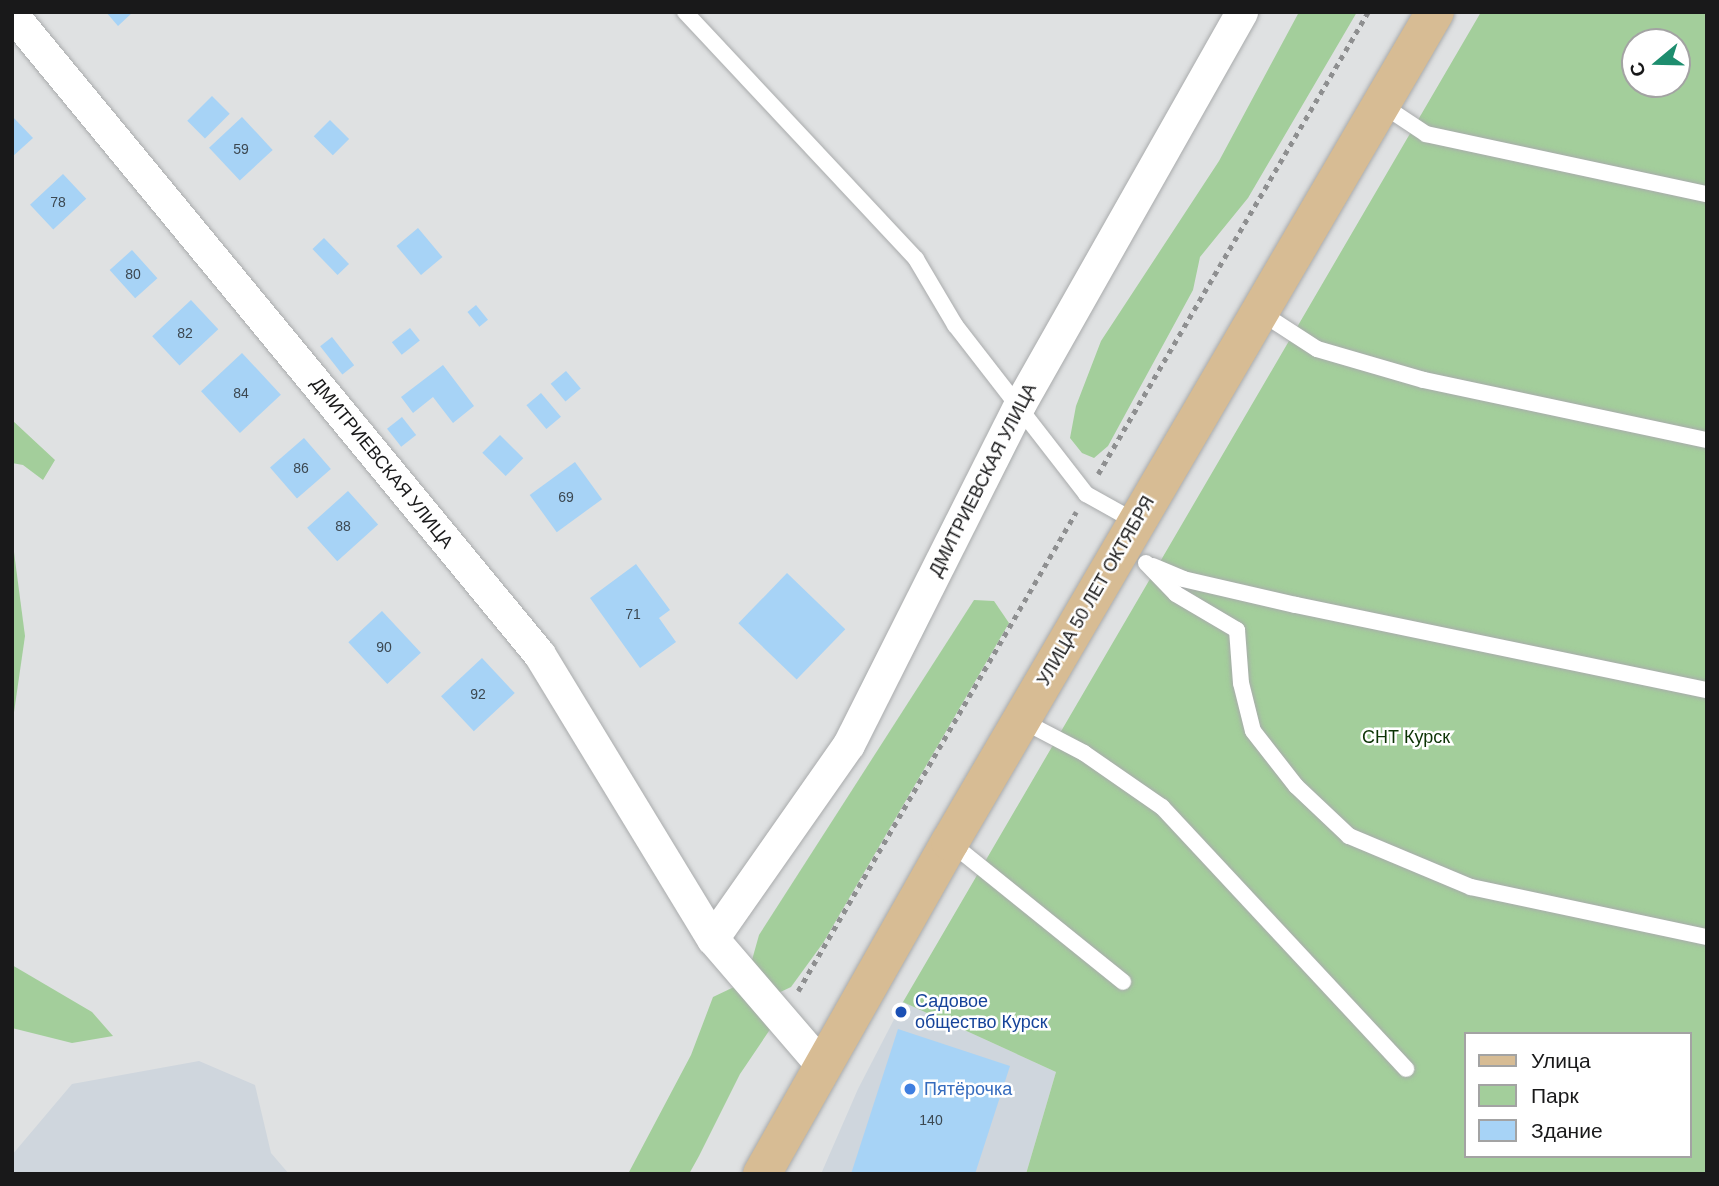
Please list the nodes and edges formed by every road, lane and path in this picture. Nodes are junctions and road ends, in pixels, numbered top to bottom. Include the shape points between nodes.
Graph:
1 (685, 12) edge
2 (1242, 12) edge
3 (1435, 12) edge
4 (12, 14) edge
5 (1381, 104) junction
6 (1707, 194) edge
7 (1260, 312) junction
8 (1020, 405) junction
9 (1707, 440) edge
10 (1134, 546) junction
11 (1707, 690) edge
12 (1021, 720) junction
13 (950, 842) junction
14 (1707, 937) edge
15 (713, 939) junction
16 (1123, 982) dead end
17 (824, 1068) junction
18 (1406, 1069) dead end
19 (791, 1127) junction
20 (762, 1174) edge
21 (780, 1174) edge

1 - 8 lane via 916,258 955,325
2 - 8 street, ДМИТРИЕВСКАЯ УЛИЦА
3 - 5 main road, УЛИЦА 50 ЛЕТ ОКТЯБРЯ
4 - 15 street, ДМИТРИЕВСКАЯ УЛИЦА via 540,655
5 - 6 lane via 1426,134
5 - 7 main road, УЛИЦА 50 ЛЕТ ОКТЯБРЯ
7 - 9 lane via 1317,349 1424,380
7 - 10 main road, УЛИЦА 50 ЛЕТ ОКТЯБРЯ
8 - 10 lane via 1086,494
8 - 15 street, ДМИТРИЕВСКАЯ УЛИЦА via 849,745
10 - 11 lane via 1183,579
10 - 12 main road, УЛИЦА 50 ЛЕТ ОКТЯБРЯ
10 - 14 lane via 1176,594 1237,630 1241,683 1254,731 1296,786 1349,836 1471,887
12 - 13 main road, УЛИЦА 50 ЛЕТ ОКТЯБРЯ
12 - 18 lane via 1084,753 1161,807
13 - 16 lane
13 - 17 main road, УЛИЦА 50 ЛЕТ ОКТЯБРЯ
15 - 17 street, ДМИТРИЕВСКАЯ УЛИЦА
17 - 19 main road, УЛИЦА 50 ЛЕТ ОКТЯБРЯ
19 - 20 main road, УЛИЦА 50 ЛЕТ ОКТЯБРЯ
19 - 21 main road

